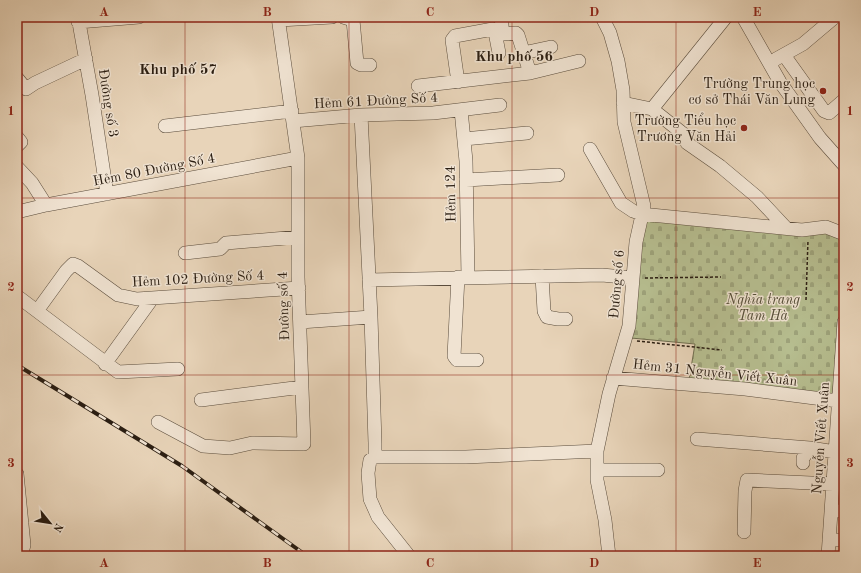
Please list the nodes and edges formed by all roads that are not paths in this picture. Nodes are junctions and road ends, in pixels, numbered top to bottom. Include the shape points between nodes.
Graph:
1 (139, 17) edge
2 (332, 17) edge
3 (343, 17) edge
4 (501, 17) edge
5 (602, 17) edge
6 (726, 17) edge
7 (743, 17) edge
8 (835, 17) edge
9 (278, 19) edge
10 (78, 20) edge
11 (551, 47) dead end
12 (499, 53) dead end
13 (523, 53) junction
14 (784, 55) junction
15 (86, 59) junction
16 (578, 61) dead end
17 (769, 63) junction
18 (370, 65) dead end
19 (530, 73) junction
20 (17, 78) edge
21 (458, 82) junction
22 (418, 86) dead end
23 (844, 100) edge
24 (623, 103) junction
25 (500, 105) dead end
26 (652, 109) junction
27 (461, 110) junction
28 (361, 115) junction
29 (293, 116) junction
30 (165, 126) dead end
31 (526, 133) dead end
32 (17, 137) edge
33 (464, 139) junction
34 (17, 146) edge
35 (590, 149) dead end
36 (298, 158) junction
37 (844, 165) edge
38 (17, 167) edge
39 (558, 175) dead end
40 (466, 180) junction
41 (107, 194) junction
42 (46, 205) junction
43 (17, 212) edge
44 (641, 214) junction
45 (786, 228) junction
46 (844, 234) edge
47 (298, 237) junction
48 (185, 253) dead end
49 (542, 276) junction
50 (463, 277) junction
51 (633, 278) junction
52 (369, 280) junction
53 (298, 288) junction
54 (17, 296) edge
55 (152, 299) junction
56 (37, 311) junction
57 (371, 317) junction
58 (566, 319) dead end
59 (300, 322) junction
60 (844, 322) edge
61 (477, 360) dead end
62 (105, 364) junction
63 (178, 369) dead end
64 (613, 378) junction
65 (302, 387) junction
66 (201, 400) dead end
67 (838, 401) junction
68 (158, 422) dead end
69 (840, 422) edge
70 (698, 439) dead end
71 (810, 448) junction
72 (597, 451) junction
73 (835, 452) junction
74 (375, 457) junction
75 (803, 463) dead end
76 (597, 470) junction
77 (658, 470) dead end
78 (17, 474) edge
79 (833, 484) junction
80 (838, 511) edge
81 (744, 532) dead end
82 (829, 540) junction
83 (844, 540) edge
84 (21, 556) edge
85 (409, 556) edge
86 (609, 556) edge
87 (828, 556) edge

1 - 10 street
2 - 9 street
3 - 18 street via 353,20 357,62 361,65
4 - 13 street via 503,34 517,34
5 - 24 street, Đường số 6 via 610,33 618,61
6 - 26 street
7 - 17 street
8 - 14 street via 803,44
9 - 29 street, Đường số 4
10 - 15 street, Đường số 3
11 - 13 street
12 - 21 street via 493,30 455,36 452,40
13 - 19 street
14 - 17 street
14 - 23 street via 824,111 829,113
15 - 20 street via 26,89
15 - 41 street, Đường số 3
16 - 19 street
17 - 37 street via 820,138
19 - 21 street
21 - 22 street
24 - 26 street
24 - 44 street, Đường số 6 via 624,122 644,206
25 - 27 street, Hẻm 61 Đường Số 4
26 - 45 street via 686,136 687,143 757,197
27 - 28 street, Hẻm 61 Đường Số 4
27 - 33 street, Hẻm 124
28 - 29 street, Hẻm 61 Đường Số 4
28 - 52 street
29 - 30 street, Hẻm 61 Đường Số 4
29 - 36 street, Đường số 4
31 - 33 street
32 - 34 street via 21,142
33 - 40 street, Hẻm 124
35 - 44 street via 621,203
36 - 41 street, Hẻm 80 Đường Số 4
36 - 47 street, Đường số 4
38 - 42 street
39 - 40 street
40 - 50 street, Hẻm 124
41 - 42 street, Hẻm 80 Đường Số 4
42 - 43 street, Hẻm 80 Đường Số 4
44 - 45 street
44 - 51 street, Đường số 6
45 - 46 street via 802,230 826,227
47 - 48 street via 226,243 220,249
47 - 53 street, Đường số 4
49 - 50 street
49 - 51 street via 602,275
49 - 58 street via 544,311 547,317
50 - 52 street
50 - 61 street, Hẻm 124 via 454,356 457,360
51 - 64 street, Đường số 6 via 629,326
52 - 57 street
53 - 55 street, Hẻm 102 Đường Số 4
53 - 59 street, Đường số 4
54 - 56 street
55 - 56 street, Hẻm 102 Đường Số 4 via 118,295 73,264
55 - 62 street
56 - 62 street
57 - 59 street
57 - 74 street
59 - 65 street, Đường số 4
60 - 67 street, Nguyễn Viết Xuân
62 - 63 street via 118,372
64 - 67 street, Hẻm 31 Nguyễn Viết Xuân via 745,389
64 - 72 street, Đường số 6
65 - 66 street
65 - 68 street, Đường số 4 via 304,444 252,442 230,448 203,446
67 - 69 street, Nguyễn Viết Xuân
69 - 73 street, Nguyễn Viết Xuân
70 - 71 street
71 - 73 street
71 - 75 street via 803,458
72 - 74 street via 466,457
72 - 76 street, Đường số 6
73 - 79 street, Nguyễn Viết Xuân
74 - 85 street via 370,460 368,473 370,499 378,517
76 - 77 street
76 - 86 street, Đường số 6
78 - 84 street via 24,545
79 - 80 street, Nguyễn Viết Xuân
79 - 81 street via 747,480
80 - 82 street, Nguyễn Viết Xuân
82 - 83 street
82 - 87 street, Nguyễn Viết Xuân

